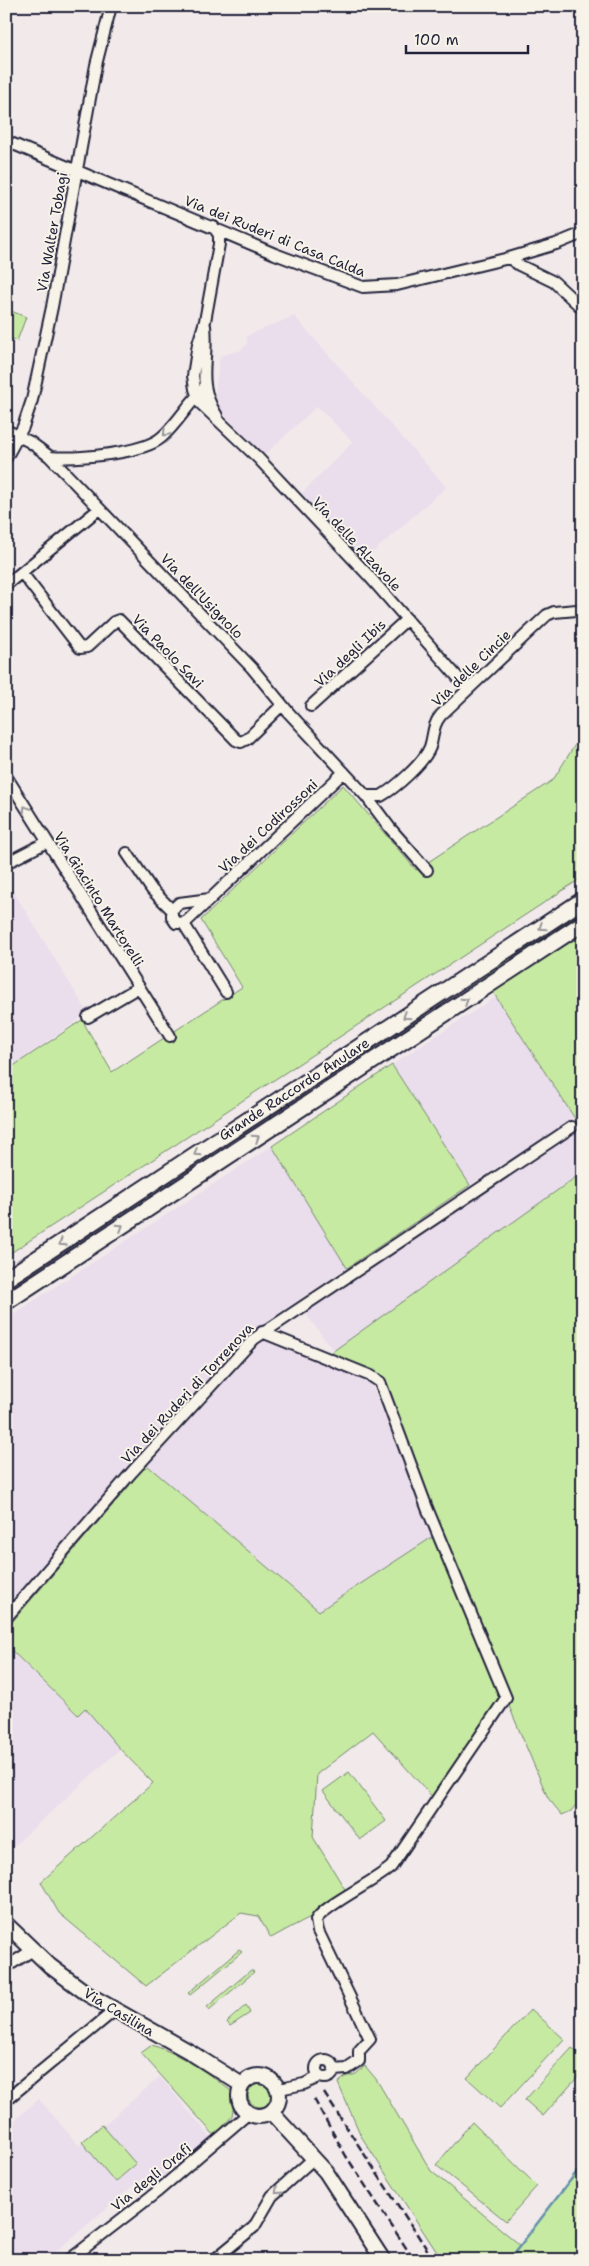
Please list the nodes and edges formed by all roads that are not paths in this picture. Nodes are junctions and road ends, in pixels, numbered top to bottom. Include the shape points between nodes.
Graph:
1 (111, 6) edge
2 (6, 141) edge
3 (77, 171) junction
4 (213, 226) junction
5 (583, 233) edge
6 (509, 258) junction
7 (583, 309) edge
8 (205, 321) junction
9 (205, 388) junction
10 (197, 395) junction
11 (221, 421) junction
12 (6, 430) edge
13 (19, 435) junction
14 (50, 457) junction
15 (6, 458) edge
16 (99, 509) junction
17 (22, 572) junction
18 (6, 585) edge
19 (576, 610) dead end
20 (407, 619) junction
21 (468, 689) junction
22 (282, 705) junction
23 (311, 706) dead end
24 (344, 772) junction
25 (6, 776) edge
26 (366, 796) junction
27 (47, 842) junction
28 (127, 853) dead end
29 (6, 863) edge
30 (427, 870) dead end
31 (210, 899) junction
32 (583, 900) edge
33 (172, 910) junction
34 (583, 923) edge
35 (184, 924) junction
36 (139, 987) junction
37 (226, 992) dead end
38 (88, 1017) dead end
39 (170, 1036) dead end
40 (572, 1127) dead end
41 (6, 1279) edge
42 (6, 1302) edge
43 (262, 1332) junction
44 (6, 1618) edge
45 (6, 1924) edge
46 (33, 1950) junction
47 (6, 1967) edge
48 (114, 2011) junction
49 (334, 2070) junction
50 (319, 2077) junction
51 (242, 2085) junction
52 (279, 2089) junction
53 (6, 2100) edge
54 (271, 2112) junction
55 (249, 2113) junction
56 (314, 2158) junction
57 (379, 2258) edge
58 (69, 2260) edge
59 (214, 2260) edge

1 - 3 street, Via Walter Tobagi via 96,64
2 - 3 street, Via dei Ruderi di Casa Calda
3 - 4 street, Via dei Ruderi di Casa Calda
3 - 13 street, Via Walter Tobagi via 32,400
4 - 6 street, Via dei Ruderi di Casa Calda via 309,267 368,287 402,284
4 - 8 street via 219,241
5 - 6 street, Via dei Ruderi di Casa Calda
6 - 7 street via 554,282
8 - 9 street
8 - 10 street via 194,374
9 - 10 street
9 - 11 street
10 - 11 street via 205,409
10 -> 14 street via 153,444 84,458
11 - 20 street, Via delle Alzavole
12 - 13 street, Via dell'Usignolo
13 - 14 street, Via dell'Usignolo
13 - 15 street, Via Walter Tobagi
14 - 16 street, Via dell'Usignolo
16 - 17 street
16 - 22 street, Via dell'Usignolo via 242,658
17 - 18 street
17 - 22 street, Via Paolo Savi via 79,647 86,648 119,620 236,740 245,740
19 - 21 street, Via delle Cincie via 547,615
20 - 21 street, Via delle Alzavole
20 - 23 street, Via degli Ibis
21 - 26 street, Via delle Cincie via 438,719 432,730 429,749 415,767 381,796
22 - 24 street, Via dell'Usignolo
24 - 26 street, Via dell'Usignolo
24 - 31 street, Via dei Codirossoni
27 -> 25 street, Via Giacinto Martorelli
26 - 30 street
27 - 29 street
27 - 36 street, Via Giacinto Martorelli
28 - 33 street via 152,890
31 - 33 street via 180,903
31 - 35 street, Via dei Codirossoni
32 -> 41 highway, Grande Raccordo Anulare
33 - 35 street via 174,921
42 -> 34 highway, Grande Raccordo Anulare
35 - 37 street
36 - 38 street
36 - 39 street, Via Giacinto Martorelli
40 - 43 street, Via dei Ruderi di Torrenova
43 - 44 street, Via dei Ruderi di Torrenova via 129,1476
43 - 49 street via 380,1382 427,1508 506,1698 391,1867 316,1918 316,1928 370,2039 359,2051 359,2061 347,2069
45 - 46 main road, Via Casilina
46 - 47 street
46 - 48 main road, Via Casilina via 64,1977
48 - 51 main road, Via Casilina via 190,2052
48 - 53 street
49 - 50 street via 328,2078
49 - 50 street via 329,2061 319,2062 315,2069
50 - 52 street
51 - 52 main road via 252,2077 263,2076 274,2081
51 - 55 main road via 240,2100
52 - 54 main road via 279,2102
54 - 55 main road via 260,2116
54 - 56 main road
55 - 58 street, Via degli Orafi
56 - 57 main road via 348,2203
56 -> 59 street via 272,2196 254,2227

